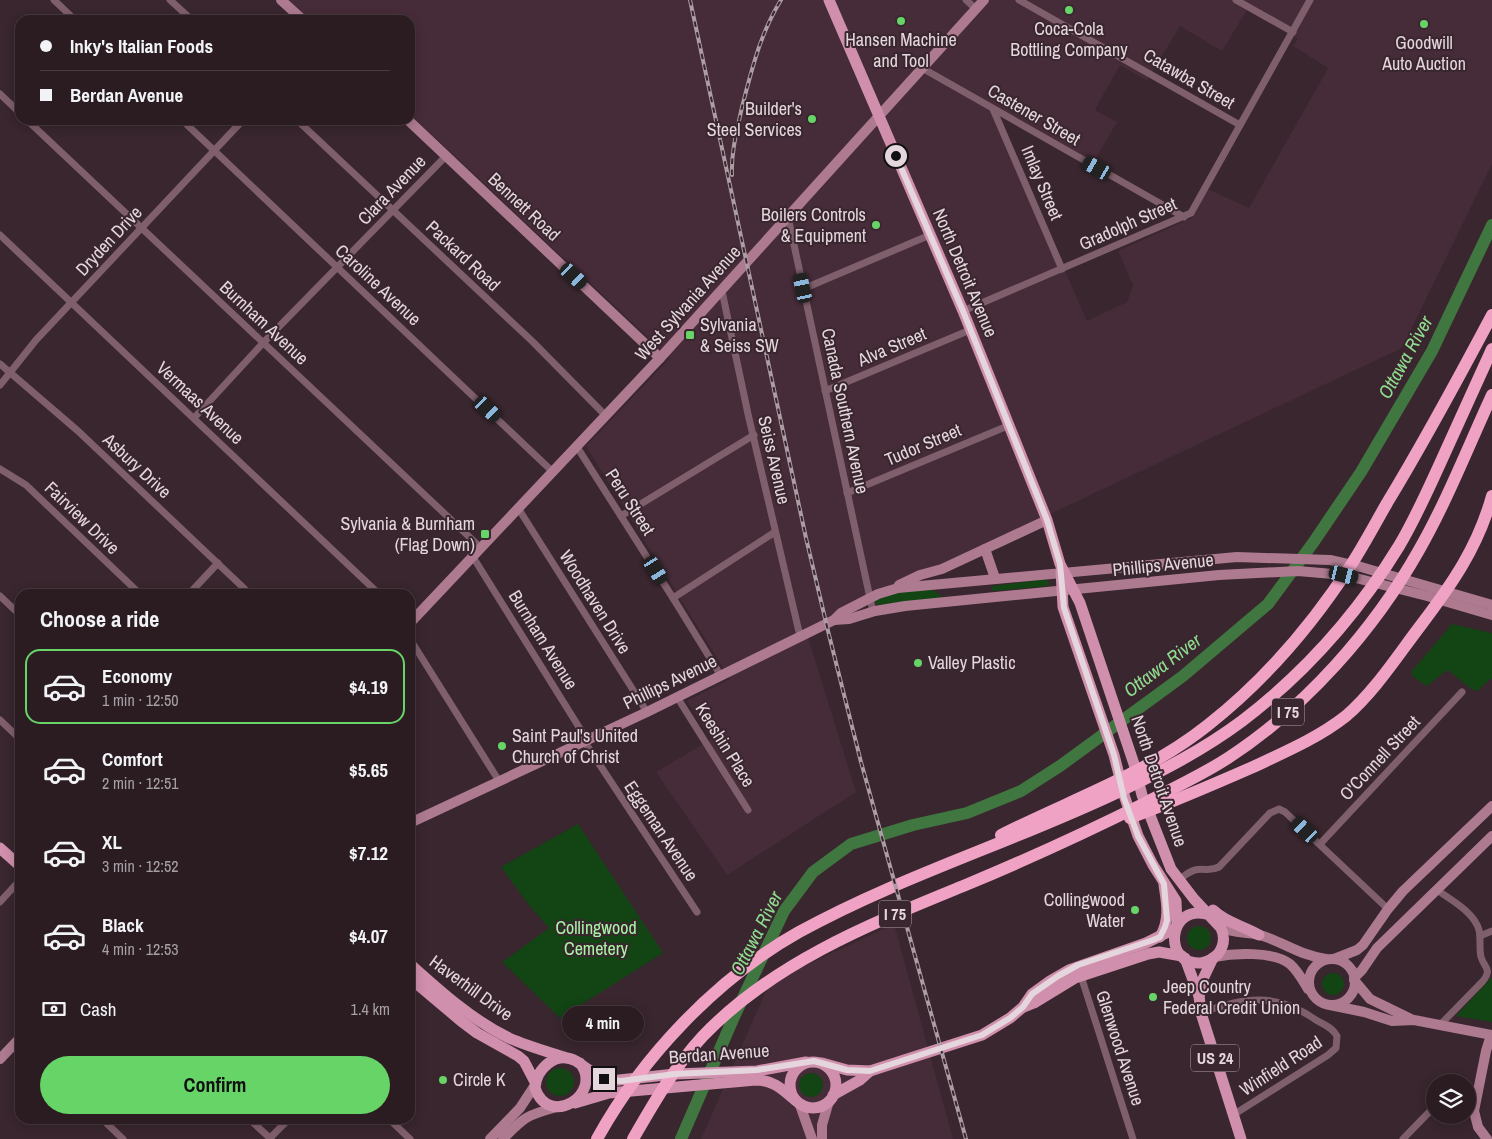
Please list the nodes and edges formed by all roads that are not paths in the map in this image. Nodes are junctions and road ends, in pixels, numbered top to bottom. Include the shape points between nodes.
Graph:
1 (54, 0) edge
2 (170, 0) edge
3 (281, 0) edge
4 (829, 0) edge
5 (966, 0) edge
6 (984, 0) edge
7 (1019, 0) edge
8 (1236, 0) edge
9 (1310, 0) edge
10 (976, 9) junction
11 (70, 15) edge
12 (186, 15) edge
13 (298, 15) edge
14 (1292, 32) junction
15 (922, 68) junction
16 (0, 94) edge
17 (15, 108) edge
18 (993, 109) junction
19 (879, 117) junction
20 (32, 125) edge
21 (187, 125) edge
22 (238, 125) edge
23 (302, 125) edge
24 (413, 125) edge
25 (1240, 125) junction
26 (214, 151) junction
27 (446, 156) junction
28 (392, 210) junction
29 (1184, 217) junction
30 (788, 218) junction
31 (141, 228) junction
32 (0, 235) edge
33 (930, 236) junction
34 (337, 266) junction
35 (1062, 269) junction
36 (803, 288) junction
37 (722, 290) junction
38 (71, 302) junction
39 (963, 311) junction
40 (1492, 315) edge
41 (970, 330) junction
42 (263, 343) junction
43 (1492, 349) edge
44 (660, 358) junction
45 (0, 364) edge
46 (9, 373) junction
47 (0, 385) edge
48 (825, 391) junction
49 (1492, 395) edge
50 (606, 416) junction
51 (194, 418) junction
52 (1010, 425) junction
53 (754, 435) junction
54 (577, 447) junction
55 (0, 469) edge
56 (553, 472) junction
57 (847, 493) junction
58 (1492, 496) edge
59 (518, 508) junction
60 (621, 516) junction
61 (1047, 520) junction
62 (775, 532) junction
63 (481, 548) junction
64 (985, 549) junction
65 (473, 557) junction
66 (218, 563) junction
67 (1352, 569) junction
68 (1062, 570) junction
69 (990, 579) junction
70 (945, 584) junction
71 (135, 589) edge
72 (194, 589) edge
73 (245, 589) edge
74 (374, 589) edge
75 (888, 590) junction
76 (1068, 590) junction
77 (0, 596) edge
78 (1443, 596) junction
79 (673, 598) junction
80 (870, 598) junction
81 (987, 599) junction
82 (946, 602) junction
83 (1492, 605) edge
84 (15, 610) edge
85 (873, 612) junction
86 (1492, 615) edge
87 (415, 618) edge
88 (834, 620) junction
89 (800, 636) junction
90 (415, 647) edge
91 (721, 676) junction
92 (1462, 692) dead end
93 (677, 697) junction
94 (647, 712) junction
95 (0, 720) edge
96 (15, 734) edge
97 (585, 741) junction
98 (499, 781) junction
99 (1492, 806) edge
100 (748, 810) dead end
101 (415, 821) edge
102 (1492, 836) edge
103 (1062, 844) junction
104 (1320, 844) junction
105 (0, 848) edge
106 (1166, 854) junction
107 (15, 862) edge
108 (926, 873) junction
109 (1184, 876) junction
110 (1164, 884) junction
111 (15, 886) edge
112 (1437, 890) junction
113 (0, 902) edge
114 (1388, 909) junction
115 (697, 912) dead end
116 (1210, 916) junction
117 (1177, 927) junction
118 (1221, 928) junction
119 (1492, 931) edge
120 (1259, 935) junction
121 (1480, 936) junction
122 (1160, 937) junction
123 (1184, 957) junction
124 (1213, 958) junction
125 (1330, 959) junction
126 (1080, 970) junction
127 (415, 978) edge
128 (1354, 979) junction
129 (1311, 993) junction
130 (1199, 996) junction
131 (1330, 1005) junction
132 (1201, 1013) junction
133 (1414, 1020) junction
134 (1440, 1025) junction
135 (1492, 1035) edge
136 (15, 1044) edge
137 (568, 1058) junction
138 (0, 1059) edge
139 (806, 1062) junction
140 (822, 1063) junction
141 (580, 1064) junction
142 (870, 1071) junction
143 (725, 1078) junction
144 (535, 1084) junction
145 (1476, 1088) edge
146 (831, 1098) junction
147 (798, 1102) junction
148 (562, 1106) junction
149 (1233, 1114) junction
150 (1426, 1115) edge
151 (1476, 1120) edge
152 (108, 1124) edge
153 (254, 1124) edge
154 (284, 1124) edge
155 (394, 1124) edge
156 (124, 1139) edge
157 (270, 1139) edge
158 (410, 1139) edge
159 (490, 1139) edge
160 (503, 1139) edge
161 (597, 1139) edge
162 (633, 1139) edge
163 (812, 1139) edge
164 (822, 1139) edge
165 (1133, 1139) edge
166 (1241, 1139) edge
167 (1403, 1139) edge
168 (1487, 1139) edge

1 - 11 street
2 - 12 street
3 - 13 main road
4 - 19 main road, North Detroit Avenue / US 24
5 - 10 street
6 - 10 main road, West Sylvania Avenue
7 - 25 street, Catawba Street
8 - 14 street
9 - 14 street, Gradolph Street
10 - 15 main road, West Sylvania Avenue
14 - 25 street, Gradolph Street
15 - 18 street, Castener Street
15 - 19 main road, West Sylvania Avenue
16 - 17 street
18 - 29 street, Castener Street
18 - 35 street, Imlay Street
19 - 30 main road, West Sylvania Avenue
19 - 33 main road, North Detroit Avenue / US 24
20 - 31 street, Burnham Avenue
21 - 26 street, Caroline Avenue
22 - 26 street, Dryden Drive
23 - 28 street, Packard Road
24 - 27 main road, Bennett Road
25 - 29 street, Gradolph Street via 1191,213
26 - 31 street, Dryden Drive
26 - 34 street, Caroline Avenue
27 - 28 street, Clara Avenue
27 - 44 main road, Bennett Road
28 - 34 street, Clara Avenue
28 - 50 street, Packard Road
29 - 35 street, Gradolph Street
30 - 36 street, Canada Southern Avenue
30 - 37 main road, West Sylvania Avenue
31 - 38 street, Dryden Drive
31 - 42 street, Burnham Avenue
32 - 38 street, Vermaas Avenue
33 - 36 street
33 - 39 main road, North Detroit Avenue / US 24
34 - 42 street, Clara Avenue
34 - 56 street, Caroline Avenue
35 - 39 street, Gradolph Street
36 - 48 street, Canada Southern Avenue
37 - 44 main road, West Sylvania Avenue
37 - 53 street, Seiss Avenue
38 - 46 street, Dryden Drive
38 - 51 street, Vermaas Avenue
39 - 41 main road, North Detroit Avenue / US 24
40 - 67 highway
41 - 48 street, Alva Street
41 - 52 main road, North Detroit Avenue / US 24
42 - 51 street, Clara Avenue
42 - 63 street, Burnham Avenue
43 - 108 highway, I 75 via 1400,545 1358,608 1318,654 1244,719 1173,766 1046,825
44 - 50 main road, West Sylvania Avenue
45 - 46 street, Asbury Drive
46 - 47 street, Dryden Drive
46 - 66 street, Asbury Drive via 78,431
48 - 57 street, Canada Southern Avenue
49 - 103 highway, I 75 via 1418,552 1377,615 1321,680 1292,708 1229,758
50 - 54 main road, West Sylvania Avenue
51 - 74 street, Vermaas Avenue
52 - 57 street, Tudor Street
52 - 61 main road, North Detroit Avenue / US 24
53 - 60 street
53 - 62 street, Seiss Avenue
54 - 56 main road, West Sylvania Avenue
54 - 60 street, Peru Street
55 - 71 street, Fairview Drive via 26,484
56 - 59 main road, West Sylvania Avenue
57 - 80 street, Canada Southern Avenue
58 - 78 highway via 1472,551
59 - 63 main road, West Sylvania Avenue
59 - 94 street, Woodhaven Drive
60 - 79 street, Peru Street
61 - 64 main road, Phillips Avenue
61 - 68 main road, North Detroit Avenue / US 24
62 - 79 street
62 - 89 street, Seiss Avenue
63 - 65 main road, West Sylvania Avenue
64 - 69 main road
64 - 75 main road, Phillips Avenue
65 - 87 main road, West Sylvania Avenue
65 - 97 street, Burnham Avenue
66 - 72 street
66 - 73 street, Asbury Drive
67 - 68 main road, Phillips Avenue via 1330,560 1237,557
67 - 76 main road, Phillips Avenue via 1266,572
67 - 78 main road, Phillips Avenue
67 - 78 main road
67 - 108 highway via 1267,672 1207,726 1169,752 1112,783
68 - 69 main road, Phillips Avenue
68 - 76 main road, North Detroit Avenue / US 24
69 - 70 main road, Phillips Avenue
69 - 81 main road
70 - 75 main road, Phillips Avenue
70 - 82 main road
75 - 80 main road, Phillips Avenue
76 - 81 main road, Phillips Avenue
76 - 106 main road, North Detroit Avenue / US 24 via 1080,603 1142,795
76 - 110 main road, North Detroit Avenue / US 24 via 1064,608 1114,755 1134,826
77 - 84 street
78 - 83 main road
78 - 86 main road, Phillips Avenue
78 - 103 highway via 1369,691 1347,715 1323,732 1183,798
79 - 91 street, Peru Street
80 - 85 street, Canada Southern Avenue
80 - 88 main road, Phillips Avenue
81 - 82 main road, Phillips Avenue
82 - 85 main road, Phillips Avenue
85 - 88 main road, Phillips Avenue
88 - 89 main road, Phillips Avenue
89 - 91 main road, Phillips Avenue
90 - 98 street
91 - 93 main road, Phillips Avenue
92 - 104 street, O'Connell Street
93 - 94 main road, Phillips Avenue
93 - 100 street, Keeshin Place
94 - 97 main road, Phillips Avenue
95 - 96 street
97 - 98 main road, Phillips Avenue
97 - 115 street, Eggeman Avenue
98 - 101 main road, Phillips Avenue
99 - 114 main road
102 - 112 main road
103 - 162 highway, I 75 via 856,931 814,952 751,995 704,1035 654,1103
104 - 109 street via 1279,809 1270,813 1218,867 1195,869
104 - 114 street
105 - 107 main road
106 - 109 main road
106 - 116 main road, North Detroit Avenue / US 24 via 1177,879
108 - 161 highway, I 75 via 846,908 755,960 722,987 657,1052
109 - 120 main road via 1222,919
110 - 117 main road, North Detroit Avenue / US 24 via 1176,900
110 - 122 main road via 1167,920
111 - 113 street
112 - 121 street via 1471,917 1479,928
112 - 128 main road via 1377,948
114 - 125 main road via 1363,945
116 - 117 main road via 1192,914
116 - 118 main road, US 24
117 - 122 main road
117 - 123 main road, US 24 via 1174,943
118 - 120 main road
118 - 124 main road, US 24 via 1222,946
119 - 121 street
120 - 125 main road via 1306,955
121 - 134 street via 1481,954 1488,974
122 - 126 main road
123 - 124 main road via 1198,963
123 - 126 main road via 1153,952
123 - 130 main road, US 24
124 - 129 main road via 1254,955 1280,959 1292,965
124 - 130 main road, US 24
125 - 128 main road via 1347,965
125 - 129 main road via 1316,965 1310,975
126 - 142 main road via 1043,986 1002,1024 982,1035
126 - 165 street, Glenwood Avenue
127 - 137 main road, Haverhill Drive via 489,1027 528,1046
127 - 144 main road, Haverhill Drive via 477,1033 524,1061
128 - 131 main road via 1350,996 1341,1003
128 - 133 main road via 1370,999
129 - 131 main road via 1322,1003
130 - 132 main road, US 24
131 - 133 main road via 1392,1021
132 - 149 main road, US 24
132 - 149 street, Winfield Road via 1233,1002 1253,999 1279,1001 1302,1010 1330,1027 1337,1036 1336,1048 1328,1056
133 - 134 main road
134 - 135 main road
135 - 145 main road
136 - 138 main road
137 - 141 main road
137 - 144 main road via 548,1063 540,1070
139 - 140 main road
139 - 143 main road, Berdan Avenue
139 - 147 main road via 790,1078 791,1093
140 - 142 main road via 847,1070
140 - 146 main road via 836,1080
141 - 143 main road, Berdan Avenue via 610,1081 698,1074
141 - 148 main road via 586,1074 586,1083 580,1096
142 - 146 main road
143 - 147 main road, Berdan Avenue via 766,1080
143 - 148 main road, Berdan Avenue via 693,1086 623,1091
144 - 148 main road via 536,1093 542,1100 549,1105
144 - 159 main road via 520,1108
146 - 147 main road via 823,1106 815,1108
146 - 164 main road via 822,1125
147 - 163 main road
148 - 160 main road via 531,1114
149 - 166 main road, US 24
150 - 167 street
151 - 168 main road
152 - 156 street
153 - 157 street
154 - 157 street
155 - 158 street

